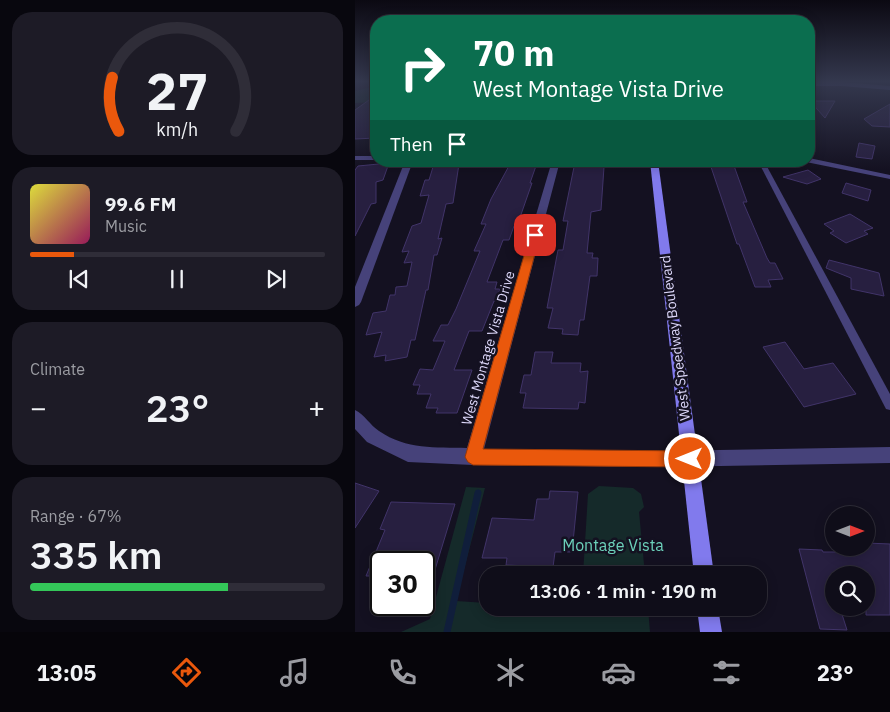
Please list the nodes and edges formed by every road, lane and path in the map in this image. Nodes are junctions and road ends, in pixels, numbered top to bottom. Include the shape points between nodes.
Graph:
1 (355, 158) edge
2 (370, 158) edge
3 (815, 161) edge
4 (407, 167) edge
5 (554, 167) edge
6 (655, 167) edge
7 (764, 167) edge
8 (890, 177) edge
9 (355, 302) edge
10 (890, 405) edge
11 (355, 418) edge
12 (890, 455) edge
13 (473, 457) junction
14 (690, 459) junction
15 (703, 566) edge
16 (709, 616) edge
17 (711, 632) edge

1 - 2 street
3 - 8 street
4 - 9 street
5 - 13 street, West Montage Vista Drive
6 - 14 main road, West Speedway Boulevard
7 - 10 lane
11 - 13 street via 373,436 408,454
12 - 14 street
13 - 14 street
14 - 15 main road, West Speedway Boulevard
16 - 17 main road

